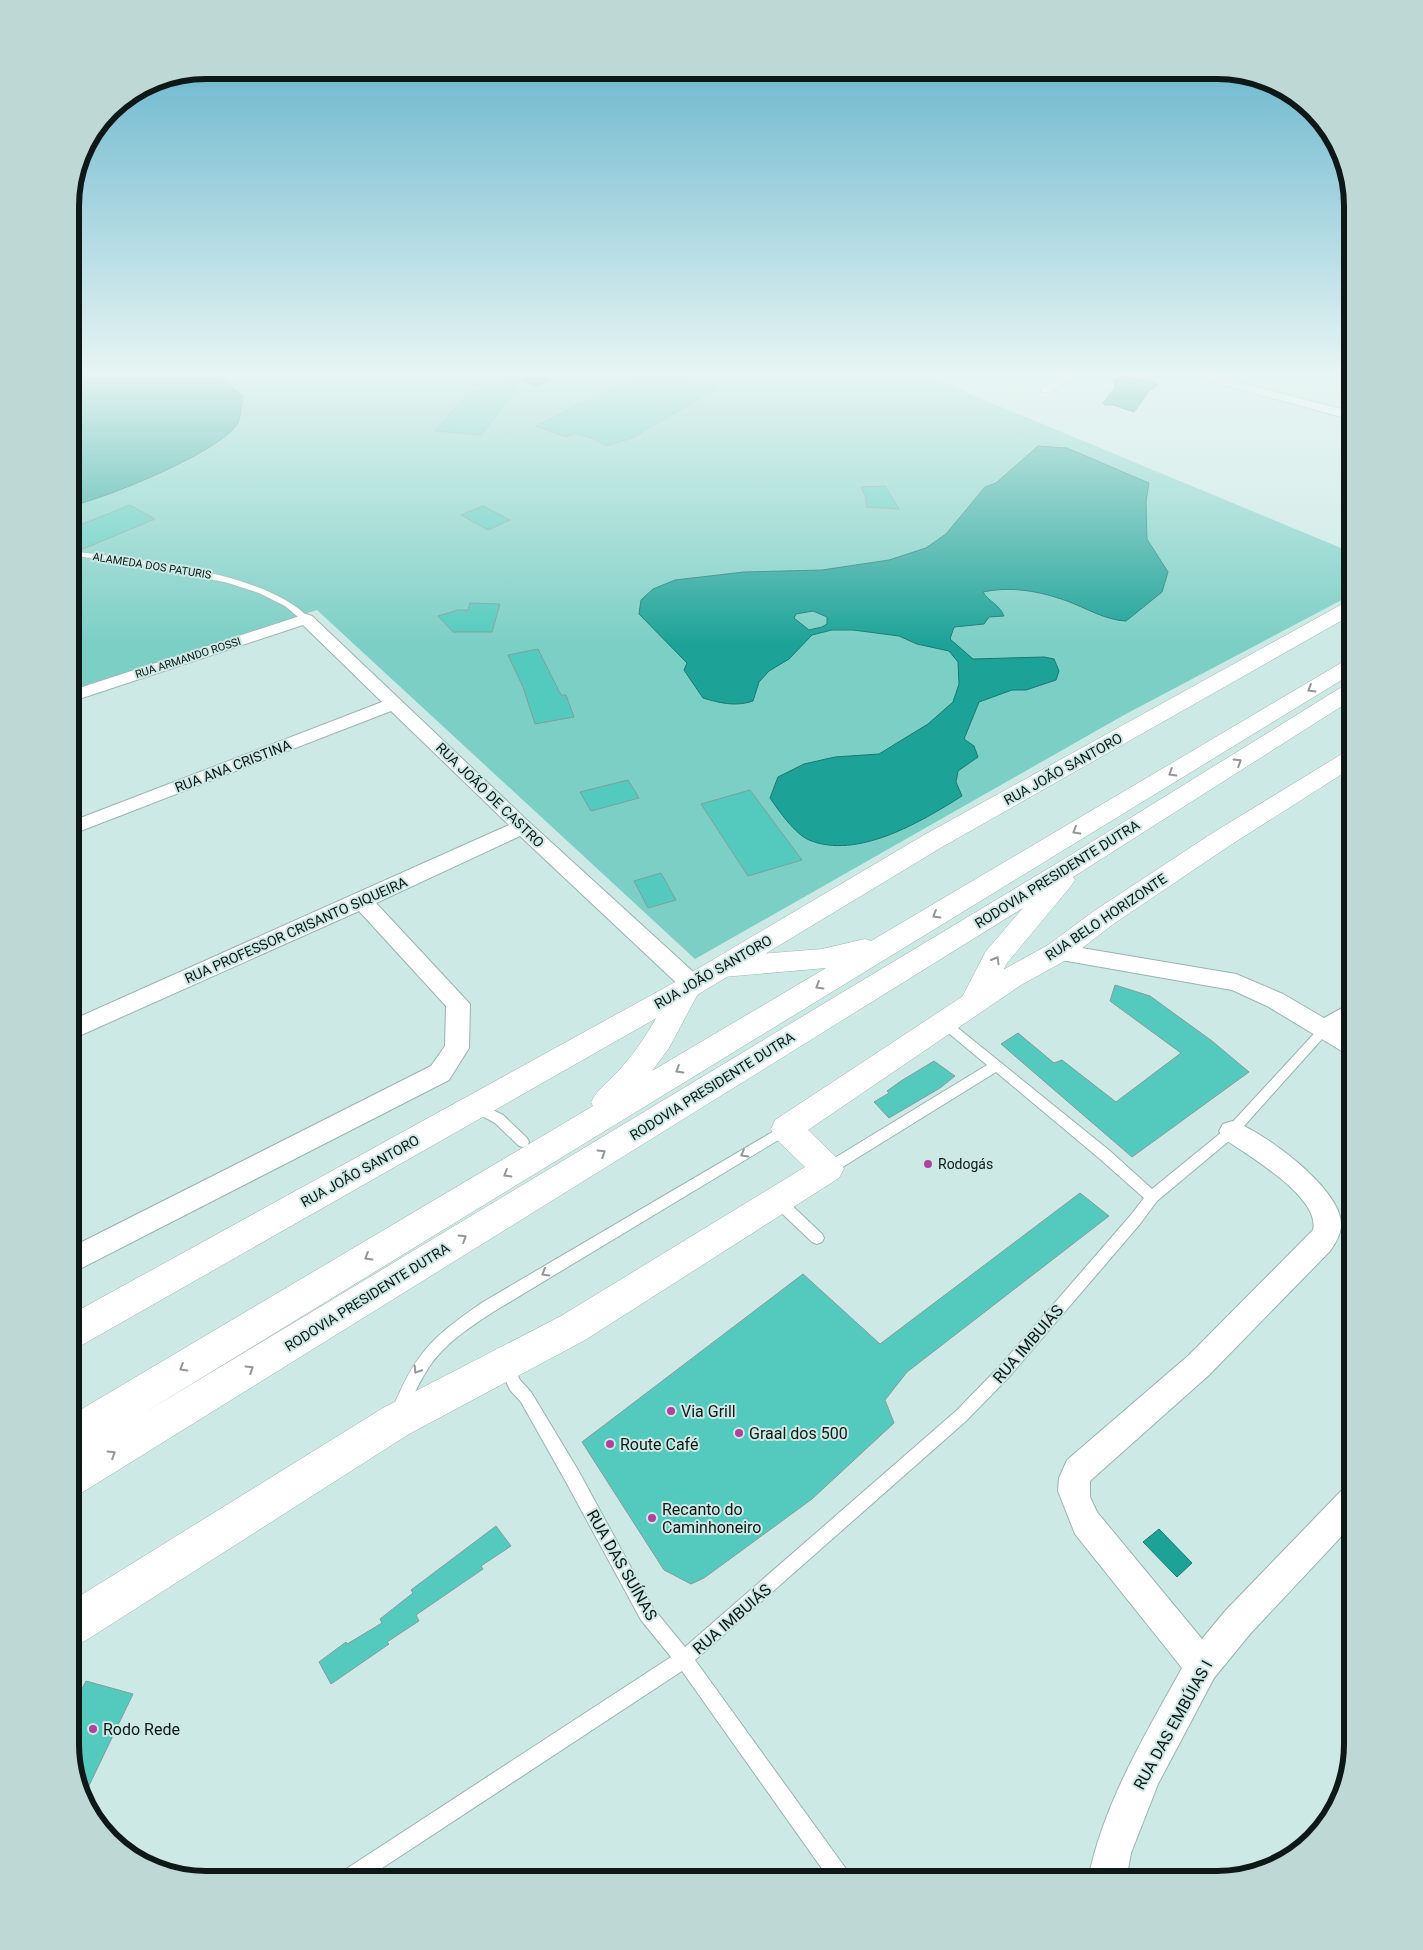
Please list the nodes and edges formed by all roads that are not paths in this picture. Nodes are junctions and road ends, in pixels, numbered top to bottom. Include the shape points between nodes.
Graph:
1 (79, 554) edge
2 (289, 603) joint
3 (1344, 611) edge
4 (306, 619) junction
5 (1344, 669) edge
6 (79, 694) edge
7 (1344, 696) edge
8 (395, 703) junction
9 (1344, 763) edge
10 (79, 826) edge
11 (522, 826) junction
12 (1078, 862) junction
13 (362, 901) junction
14 (890, 943) junction
15 (1058, 952) junction
16 (723, 967) junction
17 (690, 986) junction
18 (973, 1003) junction
19 (1344, 1017) edge
20 (944, 1023) junction
21 (79, 1027) edge
22 (1325, 1029) junction
23 (1344, 1042) edge
24 (996, 1066) junction
25 (476, 1106) junction
26 (786, 1129) junction
27 (579, 1130) junction
28 (1232, 1131) junction
29 (524, 1142) dead end
30 (828, 1169) junction
31 (1152, 1197) junction
32 (776, 1199) junction
33 (591, 1233) dead end
34 (817, 1238) dead end
35 (587, 1248) junction
36 (79, 1257) edge
37 (79, 1328) edge
38 (505, 1363) junction
39 (396, 1421) junction
40 (79, 1432) edge
41 (79, 1473) edge
42 (1344, 1510) edge
43 (79, 1620) edge
44 (684, 1659) junction
45 (1202, 1666) junction
46 (361, 1871) edge
47 (836, 1871) edge
48 (1109, 1871) edge

1 - 2 lane, ALAMEDA DOS PATURIS via 216,576
2 - 4 lane, RUA JOÃO DE CASTRO
3 - 16 main road, RUA JOÃO SANTORO via 933,842
4 - 6 street, RUA ARMANDO ROSSI
4 - 8 street, RUA JOÃO DE CASTRO
5 -> 14 main road, RODOVIA PRESIDENTE DUTRA
12 -> 7 main road, RODOVIA PRESIDENTE DUTRA
8 - 10 street, RUA ANA CRISTINA
8 - 11 street, RUA JOÃO DE CASTRO
9 - 15 main road, RUA BELO HORIZONTE via 1220,840
11 - 13 street, RUA PROFESSOR CRISANTO SIQUEIRA
11 - 17 street, RUA JOÃO DE CASTRO
18 -> 12 main road via 996,958
41 -> 12 main road, RODOVIA PRESIDENTE DUTRA
13 - 21 street, RUA PROFESSOR CRISANTO SIQUEIRA
13 - 36 street via 458,1004 457,1048 440,1073
14 - 16 main road via 822,959
14 -> 27 main road, RODOVIA PRESIDENTE DUTRA
15 - 18 main road, RUA BELO HORIZONTE
15 - 22 street via 1236,982
16 - 17 main road, RUA JOÃO SANTORO
17 - 25 main road, RUA JOÃO SANTORO
17 - 27 main road via 659,1040 632,1076
18 - 20 main road, RUA BELO HORIZONTE
19 - 22 street, RUA IMBUIÁS
20 - 24 lane
20 - 26 main road, RUA BELO HORIZONTE
22 - 23 street
22 - 28 lane, RUA IMBUIÁS
24 - 30 lane
24 - 31 lane
25 - 29 lane via 499,1119
25 - 37 main road, RUA JOÃO SANTORO
26 - 30 main road
26 -> 35 lane
27 -> 40 main road, RODOVIA PRESIDENTE DUTRA
28 - 31 lane, RUA IMBUIÁS
28 - 45 street via 1309,1189 1321,1203 1328,1221 1327,1231 1320,1244 1199,1365 1078,1470 1072,1490 1086,1523
30 - 32 main road
31 - 44 lane, RUA IMBUIÁS via 1136,1220 1004,1372 961,1416
32 - 34 lane
32 - 38 main road via 573,1328
33 - 35 lane
35 -> 39 lane via 446,1336 428,1353 412,1378
38 - 39 main road
38 - 44 lane, RUA DAS SUÍNAS via 515,1385 572,1476 647,1614
39 - 43 main road
42 - 45 street, RUA DAS EMBÚIAS I via 1238,1622
44 - 46 lane, RUA IMBUIÁS
44 - 47 lane, RUA DAS SUÍNAS
45 - 48 street, RUA DAS EMBÚIAS I via 1144,1773 1112,1853

